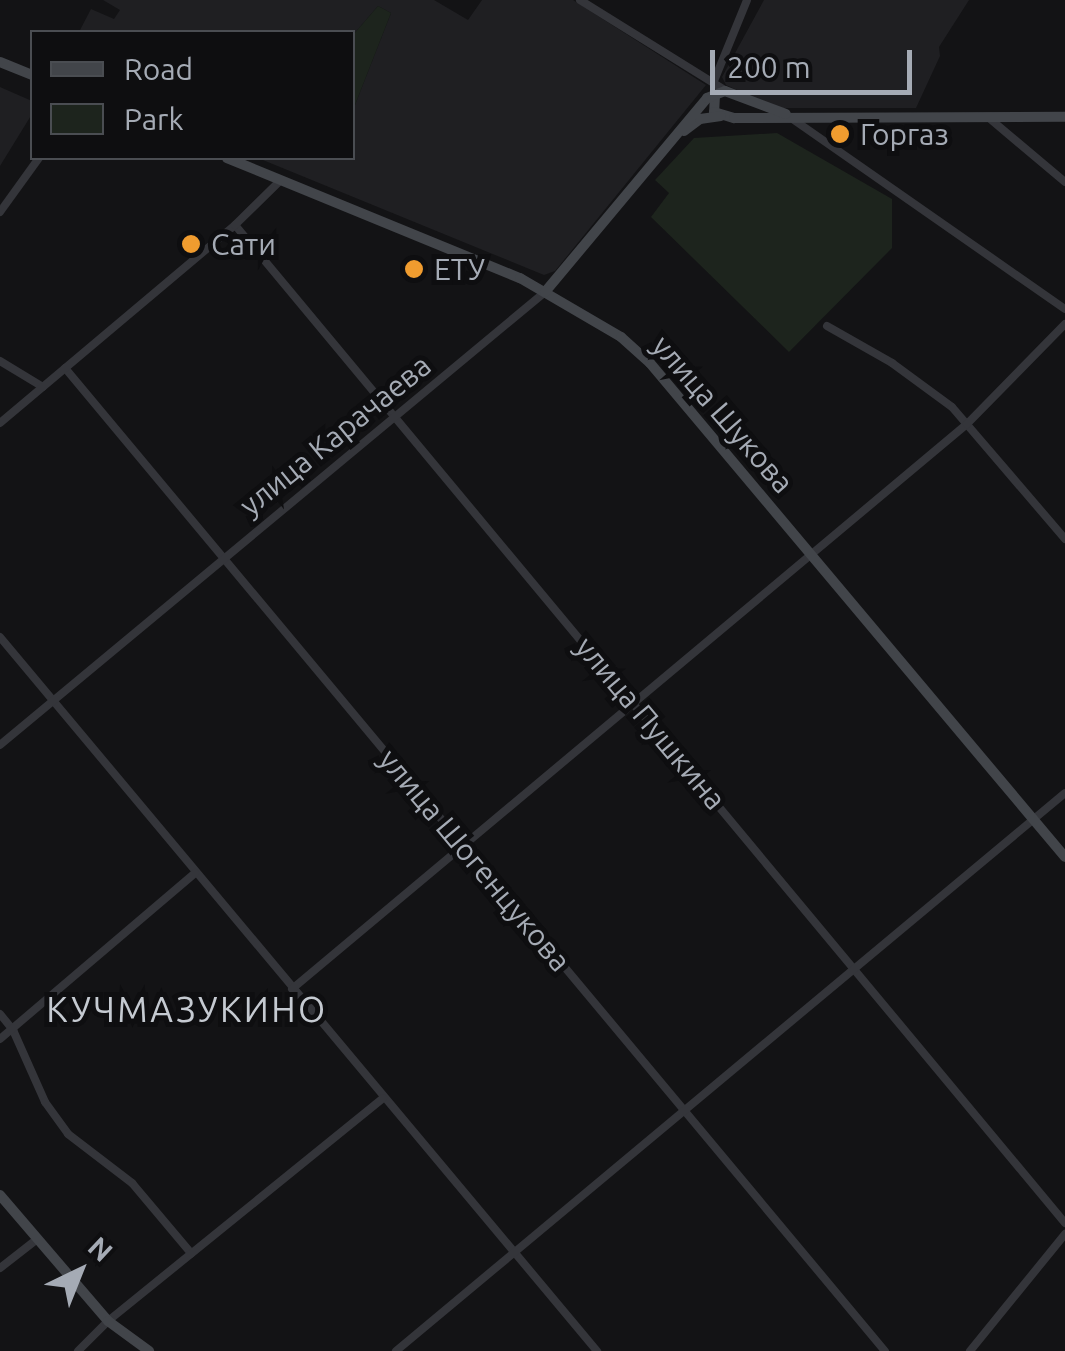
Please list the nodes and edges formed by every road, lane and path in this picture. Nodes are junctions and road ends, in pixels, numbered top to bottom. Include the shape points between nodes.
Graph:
1 (580, 0) edge
2 (748, 0) edge
3 (0, 62) edge
4 (30, 75) edge
5 (714, 80) junction
6 (729, 92) junction
7 (714, 95) junction
8 (786, 114) junction
9 (723, 116) junction
10 (989, 118) junction
11 (1065, 118) edge
12 (674, 137) junction
13 (39, 160) edge
14 (232, 160) edge
15 (281, 180) junction
16 (1065, 182) edge
17 (0, 212) edge
18 (235, 225) junction
19 (546, 292) junction
20 (1065, 309) edge
21 (1065, 324) edge
22 (828, 326) dead end
23 (0, 361) edge
24 (65, 368) junction
25 (43, 388) junction
26 (395, 420) junction
27 (0, 423) edge
28 (966, 424) junction
29 (1065, 539) edge
30 (813, 556) junction
31 (223, 560) junction
32 (0, 637) edge
33 (53, 700) junction
34 (634, 702) junction
35 (0, 745) edge
36 (1065, 793) edge
37 (1034, 819) junction
38 (465, 844) junction
39 (1065, 857) edge
40 (195, 873) junction
41 (854, 965) junction
42 (292, 989) junction
43 (0, 1014) edge
44 (13, 1030) junction
45 (0, 1040) edge
46 (383, 1098) junction
47 (683, 1110) junction
48 (0, 1195) edge
49 (1065, 1223) edge
50 (1065, 1234) edge
51 (36, 1240) junction
52 (190, 1253) junction
53 (512, 1253) junction
54 (0, 1268) edge
55 (108, 1321) junction
56 (78, 1351) edge
57 (148, 1351) edge
58 (396, 1351) edge
59 (597, 1351) edge
60 (885, 1351) edge
61 (970, 1351) edge

1 - 5 street
2 - 5 street
3 - 4 main road
5 - 6 street
5 - 7 street
6 - 7 main road
6 - 8 main road
6 - 9 main road via 736,106
7 - 9 main road via 712,108
7 - 12 main road, улица Карачаева
8 - 9 main road
8 - 10 main road
8 - 20 street
9 - 12 main road via 700,118
10 - 11 main road
10 - 16 street
12 - 19 main road, улица Карачаева
13 - 17 street
14 - 15 main road, улица Шукова
15 - 18 street
15 - 19 main road, улица Шукова
18 - 24 street
18 - 26 street, улица Пушкина
19 - 26 street, улица Карачаева
19 - 30 main road, улица Шукова via 621,337 650,363
21 - 28 street
22 - 28 street via 907,374
23 - 25 street
24 - 25 street
24 - 31 street, улица Шогенцукова
25 - 27 street
26 - 31 street, улица Карачаева
26 - 34 street, улица Пушкина
28 - 29 street
28 - 30 street
30 - 34 street
30 - 37 main road, улица Шукова
31 - 33 street, улица Карачаева
31 - 38 street, улица Шогенцукова
32 - 33 street
33 - 35 street, улица Карачаева
33 - 40 street
34 - 38 street
34 - 41 street, улица Пушкина
36 - 37 street
37 - 39 main road, улица Шукова
37 - 41 street
38 - 42 street
38 - 47 street, улица Шогенцукова
40 - 42 street
40 - 44 street
41 - 47 street
41 - 49 street, улица Пушкина
42 - 46 street
43 - 44 street
44 - 45 street
44 - 52 street via 45,1102 68,1134 132,1183
46 - 52 street
46 - 53 street
47 - 53 street
47 - 60 street, улица Шогенцукова
48 - 51 main road
50 - 61 street
51 - 54 street
51 - 55 main road
52 - 55 street
53 - 58 street
53 - 59 street
55 - 56 street
55 - 57 main road

